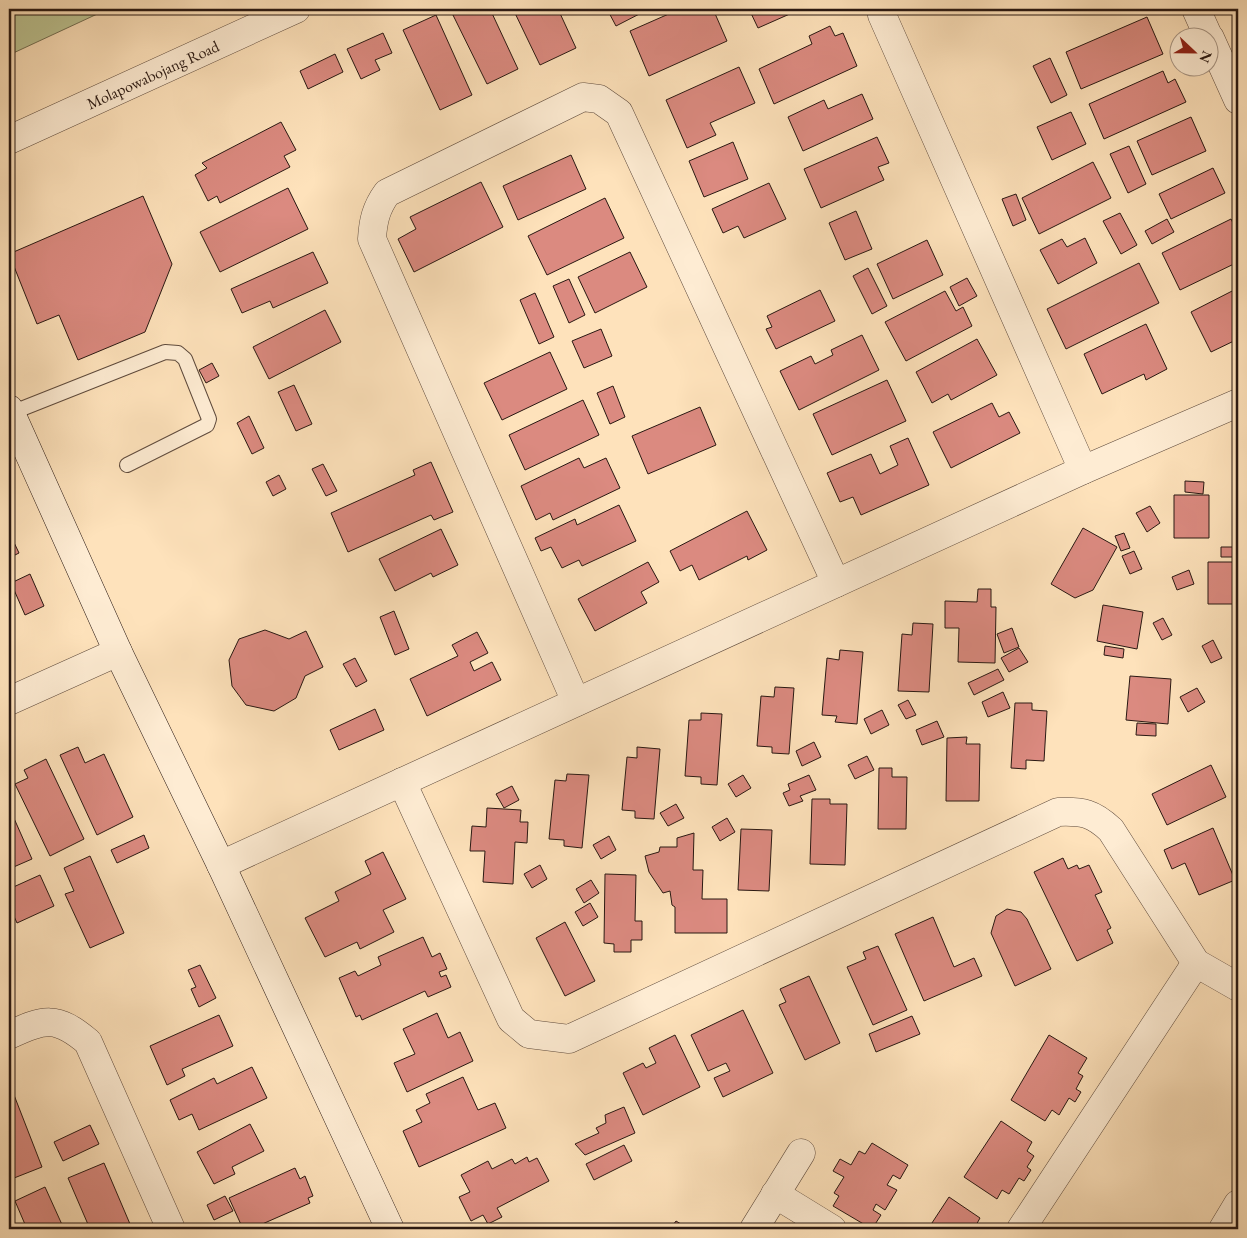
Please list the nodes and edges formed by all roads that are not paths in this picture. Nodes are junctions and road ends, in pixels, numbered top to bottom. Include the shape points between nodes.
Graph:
1 (296, 9) edge
2 (881, 9) edge
3 (1196, 9) edge
4 (1205, 28) edge
5 (1220, 62) edge
6 (1238, 100) edge
7 (9, 140) edge
8 (1237, 407) edge
9 (10, 411) edge
10 (127, 465) dead end
11 (1083, 470) junction
12 (836, 583) junction
13 (118, 652) junction
14 (9, 701) edge
15 (576, 702) junction
16 (402, 782) junction
17 (221, 864) junction
18 (1196, 963) junction
19 (1238, 987) edge
20 (9, 1035) edge
21 (801, 1153) dead end
22 (775, 1194) junction
23 (1238, 1204) edge
24 (171, 1229) edge
25 (390, 1229) edge
26 (754, 1229) edge
27 (832, 1229) edge
28 (1021, 1229) edge
29 (1223, 1229) edge

1 - 7 street, Molapowabojang Road
2 - 11 street
3 - 4 street
5 - 6 street
8 - 11 street
9 - 10 lane via 165,352 178,353 185,359 209,419 207,426
9 - 13 street
11 - 12 street
12 - 15 street
12 - 15 street via 619,113 598,99 583,97 387,193 378,205 372,239
13 - 14 street
13 - 17 street
15 - 16 street
16 - 17 street
16 - 18 street via 511,1019 529,1034 569,1039 1058,812 1077,811 1096,816 1111,830
17 - 25 street
18 - 19 street
18 - 28 street
20 - 24 street via 33,1024 53,1021 73,1030 88,1042
21 - 22 street
22 - 26 street
22 - 27 street
23 - 29 street

